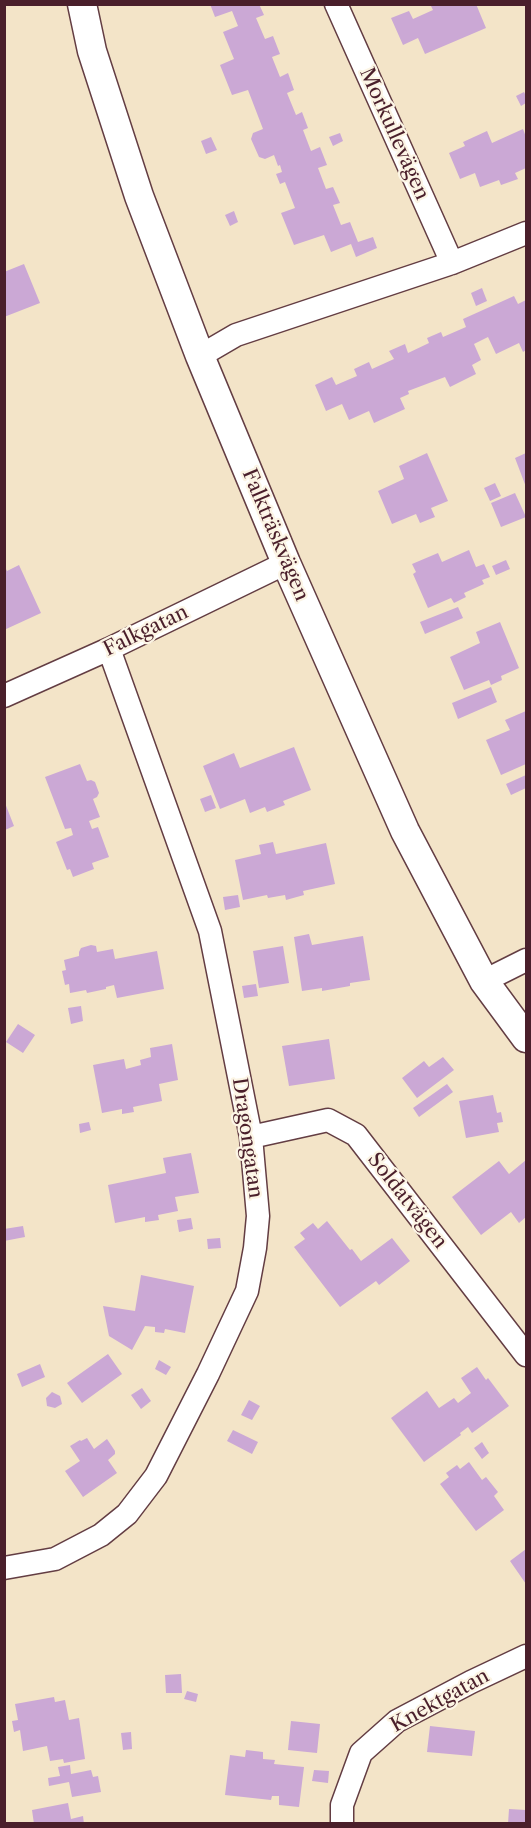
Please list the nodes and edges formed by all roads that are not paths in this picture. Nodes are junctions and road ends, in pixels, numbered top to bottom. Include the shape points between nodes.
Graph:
1 (82, 4) edge
2 (336, 4) edge
3 (526, 232) edge
4 (452, 263) junction
5 (200, 356) junction
6 (286, 563) junction
7 (109, 649) junction
8 (4, 696) edge
9 (526, 960) edge
10 (484, 981) junction
11 (526, 1038) edge
12 (252, 1137) junction
13 (526, 1355) edge
14 (4, 1568) edge
15 (526, 1656) edge
16 (342, 1824) edge

1 - 5 street, Falkträskvägen via 92,51 140,196
2 - 4 street, Morkullevägen
3 - 4 street
4 - 5 street via 236,335
5 - 6 street, Falkträskvägen
6 - 7 street, Falkgatan
6 - 10 street, Falkträskvägen via 405,831
7 - 8 street, Falkgatan
7 - 12 street, Dragongatan via 210,931
9 - 10 street
10 - 11 street, Falkträskvägen
12 - 13 street, Soldatvägen via 328,1120 356,1135
12 - 14 street, Dragongatan via 258,1216 247,1291 156,1476 127,1514 101,1535 55,1559
15 - 16 street, Knektgatan via 397,1721 361,1753 342,1805

